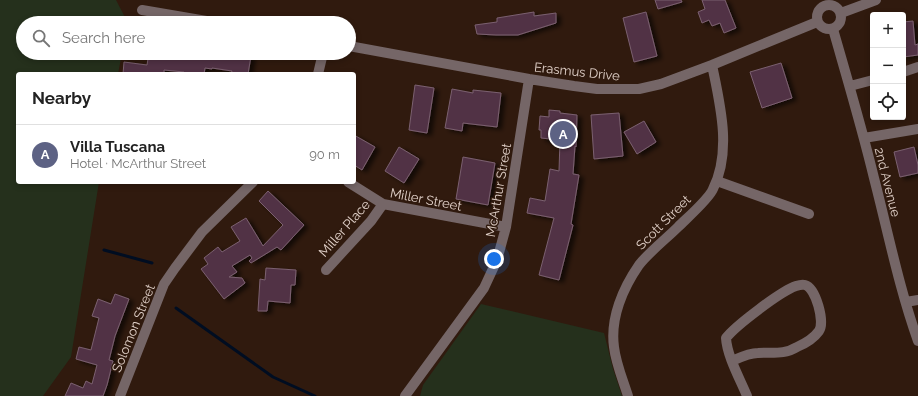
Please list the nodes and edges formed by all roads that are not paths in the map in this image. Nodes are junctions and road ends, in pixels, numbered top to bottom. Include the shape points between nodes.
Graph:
1 (876, 0) edge
2 (823, 3) edge
3 (142, 10) dead end
4 (840, 13) junction
5 (177, 16) edge
6 (817, 22) junction
7 (833, 29) junction
8 (356, 47) edge
9 (321, 60) edge
10 (712, 65) junction
11 (918, 67) edge
12 (906, 71) edge
13 (318, 72) edge
14 (529, 79) junction
15 (870, 81) edge
16 (850, 86) junction
17 (918, 129) edge
18 (864, 138) junction
19 (717, 181) junction
20 (251, 184) edge
21 (351, 184) edge
22 (383, 204) junction
23 (809, 214) dead end
24 (506, 227) junction
25 (326, 270) dead end
26 (918, 300) edge
27 (906, 302) junction
28 (918, 341) edge
29 (732, 361) junction
30 (120, 396) edge
31 (405, 396) edge
32 (628, 396) edge
33 (747, 396) edge

1 - 4 street
2 - 4 street via 839,9
2 - 6 street via 816,15
3 - 5 street
4 - 7 street via 841,20
6 - 7 street via 824,29
6 - 10 street, Erasmus Drive
7 - 16 street, 2nd Avenue
8 - 14 street, Erasmus Drive
9 - 13 street
10 - 14 street, Erasmus Drive via 661,84 639,89 597,89
10 - 19 street, Scott Street via 723,132 723,151
11 - 12 street
14 - 24 street, McArthur Street
15 - 16 street
16 - 18 street, 2nd Avenue
17 - 18 street
18 - 27 street, 2nd Avenue
19 - 23 street
19 - 32 street, Scott Street via 713,191 640,264 623,292 614,323 614,346
20 - 30 street, Solomon Street via 202,232 164,284
21 - 22 street, Miller Street
22 - 24 street, Miller Street
22 - 25 street, Miller Place via 371,221
24 - 31 street, McArthur Street via 497,260 484,288
26 - 27 street
27 - 28 street, 2nd Avenue
29 - 29 street via 758,353 788,352 817,333 820,322 812,289 805,285 795,286 733,330 726,338
29 - 33 street

